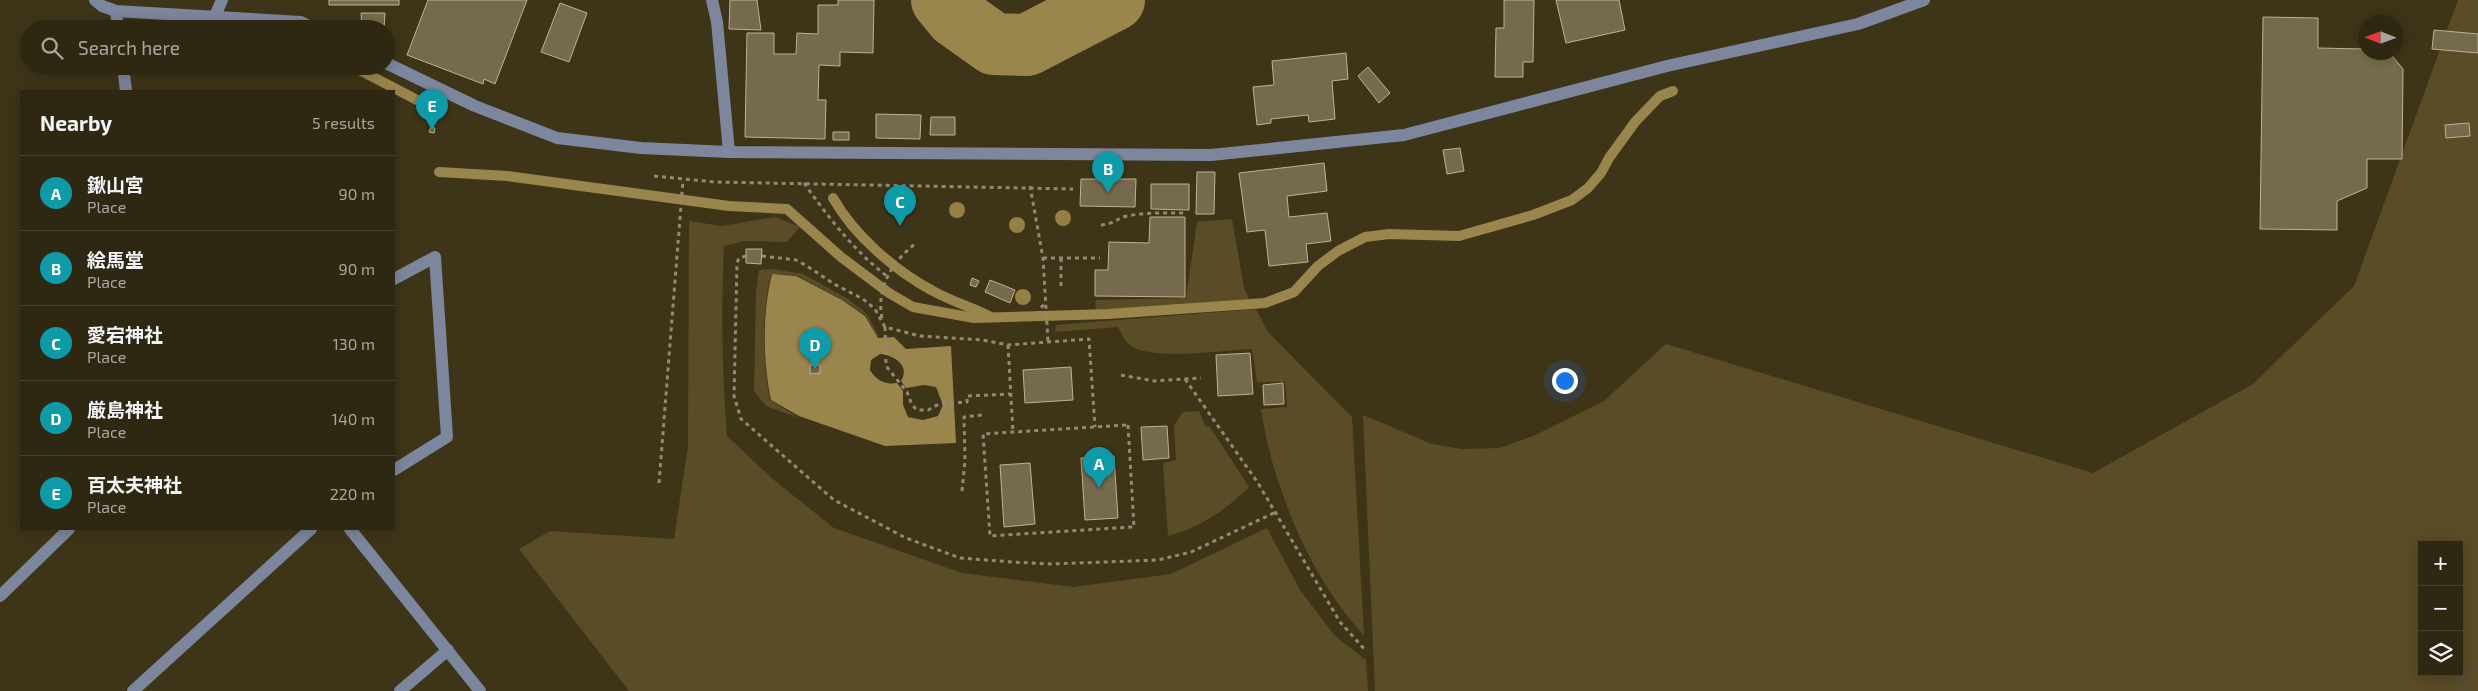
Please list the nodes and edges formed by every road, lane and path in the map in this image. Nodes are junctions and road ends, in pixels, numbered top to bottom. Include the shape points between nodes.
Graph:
1 (95, 0) edge
2 (222, 0) edge
3 (712, 0) edge
4 (1924, 0) edge
5 (116, 11) junction
6 (215, 16) junction
7 (117, 20) edge
8 (272, 20) edge
9 (395, 67) edge
10 (124, 75) edge
11 (126, 90) edge
12 (729, 152) junction
13 (683, 180) dead end
14 (804, 182) dead end
15 (1030, 186) dead end
16 (1187, 213) dead end
17 (1101, 226) dead end
18 (916, 244) dead end
19 (746, 256) dead end
20 (762, 256) dead end
21 (1043, 258) junction
22 (1062, 258) junction
23 (1100, 258) dead end
24 (395, 278) edge
25 (887, 279) junction
26 (1062, 290) dead end
27 (1046, 302) junction
28 (1040, 316) dead end
29 (883, 321) junction
30 (886, 327) junction
31 (1048, 342) junction
32 (1008, 345) junction
33 (1121, 375) dead end
34 (1201, 378) dead end
35 (1185, 379) junction
36 (1010, 394) dead end
37 (982, 415) dead end
38 (1095, 427) junction
39 (1013, 432) junction
40 (395, 469) edge
41 (659, 483) dead end
42 (962, 491) dead end
43 (1276, 512) junction
44 (69, 530) edge
45 (310, 530) edge
46 (351, 530) edge
47 (0, 596) edge
48 (448, 650) junction
49 (1366, 651) dead end
50 (133, 691) edge
51 (400, 691) edge
52 (480, 691) edge

1 - 5 street
2 - 6 street
3 - 12 street via 717,22
4 - 12 street via 1858,24 1667,66 1404,135 1211,154
5 - 6 street
5 - 7 street
6 - 8 street
9 - 12 street via 475,106 557,138 641,148
10 - 11 street
13 - 41 path
14 - 25 path via 838,230
15 - 21 path
16 - 17 path via 1135,214
18 - 25 path via 899,257
19 - 43 path via 739,258 736,300 734,396 741,419 834,500 906,538 960,558 1051,564 1158,560 1191,552
20 - 29 path via 796,260 863,299
21 - 22 path
21 - 27 path
22 - 23 path
22 - 26 path
24 - 40 street via 435,257 447,437
25 - 29 path via 880,297
27 - 28 path via 1039,310
27 - 31 path
29 - 30 path
30 - 32 path via 920,336
30 - 36 path via 886,366 917,410 928,410 942,403 968,402 967,396
31 - 32 path
31 - 38 path via 1089,339
32 - 39 path
33 - 35 path via 1154,381
34 - 35 path
35 - 43 path
37 - 42 path via 964,417
38 - 39 path
38 - 39 path via 1128,425 1134,527 990,536 983,434
43 - 49 path via 1335,615
44 - 47 street
45 - 50 street
46 - 48 street
48 - 51 street
48 - 52 street

